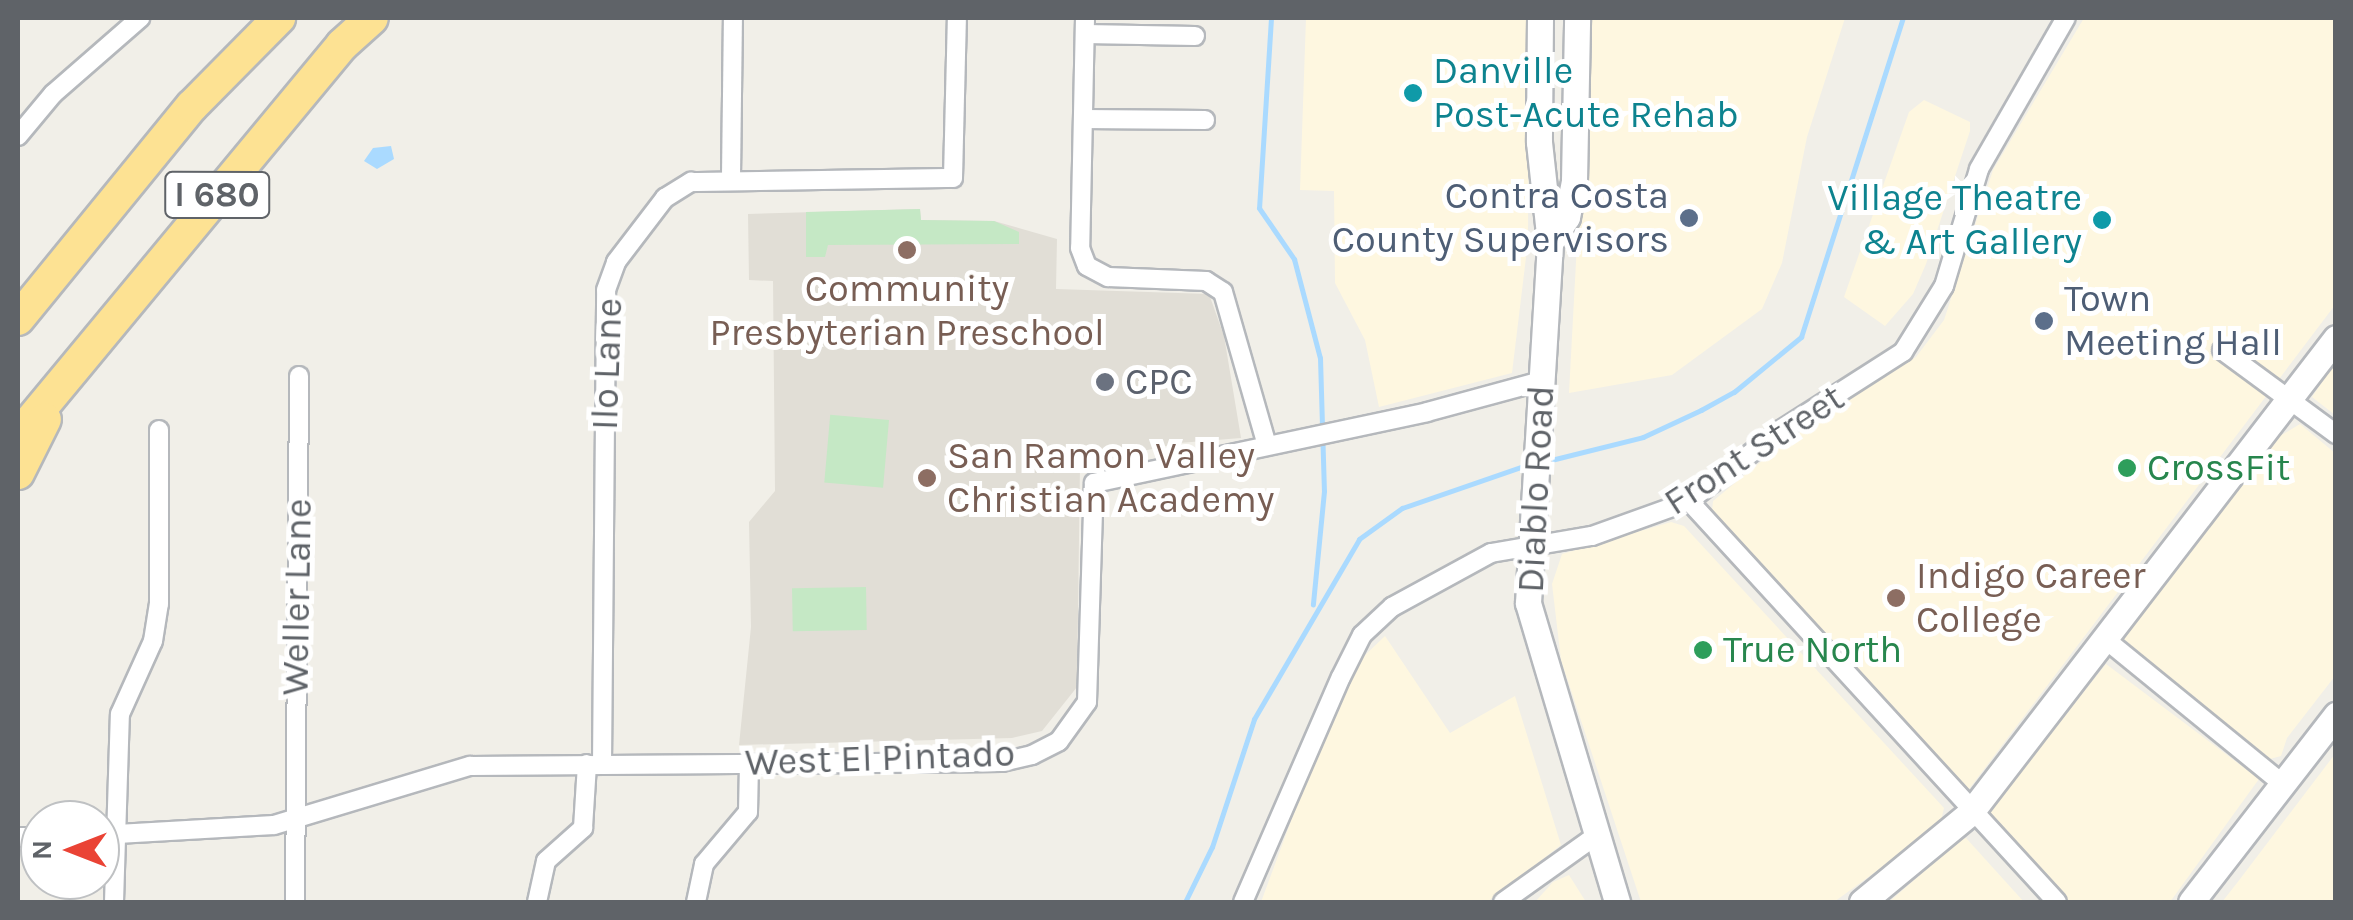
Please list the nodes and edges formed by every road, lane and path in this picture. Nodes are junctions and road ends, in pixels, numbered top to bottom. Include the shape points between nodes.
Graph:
1 (140, 18) edge
2 (279, 18) edge
3 (372, 18) edge
4 (733, 18) edge
5 (957, 18) edge
6 (1540, 18) edge
7 (1577, 18) edge
8 (2066, 18) edge
9 (1085, 26) edge
10 (1194, 36) dead end
11 (1083, 120) junction
12 (1204, 120) dead end
13 (18, 136) edge
14 (732, 176) junction
15 (1550, 244) junction
16 (18, 319) edge
17 (2336, 338) edge
18 (2222, 350) dead end
19 (67, 376) junction
20 (299, 376) dead end
21 (1541, 381) junction
22 (2289, 398) junction
23 (159, 430) dead end
24 (2336, 434) edge
25 (18, 436) edge
26 (1274, 444) junction
27 (18, 473) edge
28 (1690, 502) junction
29 (1527, 543) junction
30 (2105, 639) junction
31 (2336, 715) edge
32 (750, 762) junction
33 (595, 764) junction
34 (2284, 784) junction
35 (111, 800) edge
36 (1972, 812) junction
37 (297, 819) junction
38 (120, 835) edge
39 (1594, 837) junction
40 (296, 902) edge
41 (538, 902) edge
42 (696, 902) edge
43 (1243, 902) edge
44 (1503, 902) edge
45 (1617, 902) edge
46 (1862, 902) edge
47 (2057, 902) edge
48 (2191, 902) edge

1 - 13 street via 53,94
2 - 16 highway, I 680 via 192,106
3 - 19 highway, I 680 via 342,44
4 - 14 street
5 - 14 street, Ilo Lane via 953,178
6 - 15 street, Diablo Road via 1539,142
7 - 15 street, Diablo Road via 1574,181 1567,216
8 - 28 street, Front Street via 1979,169 1928,320 1903,352 1782,430
9 - 10 street
9 - 11 street
11 - 12 street
11 - 26 street via 1080,248 1088,266 1108,277 1206,281 1223,292
14 - 33 street, Ilo Lane via 691,182 665,198 636,230 606,290
15 - 21 street, Diablo Road
17 - 22 street
18 - 22 street
19 - 25 highway, I 680
19 - 27 highway
20 - 37 street, Weller Lane
21 - 26 street, West El Pintado
21 - 29 street, Diablo Road
22 - 24 street
22 - 30 street
23 - 35 street via 158,604 153,641 120,714
26 - 32 street, West El Pintado via 1094,483 1088,702 1059,741 1002,762
28 - 29 street, Front Street via 1592,536
28 - 36 street
29 - 39 street, Diablo Road via 1534,638
29 - 43 street, Front Street via 1453,570 1362,635 1287,790
30 - 34 street
30 - 36 street
31 - 34 street
32 - 33 street, West El Pintado
32 - 42 street via 748,812 704,864
33 - 37 street, West El Pintado via 432,773
33 - 41 street, Ilo Lane via 583,828 546,861
34 - 48 street
36 - 46 street
36 - 47 street
37 - 38 street, West El Pintado via 230,833
37 - 40 street, Weller Lane
39 - 44 street
39 - 45 street, Diablo Road

